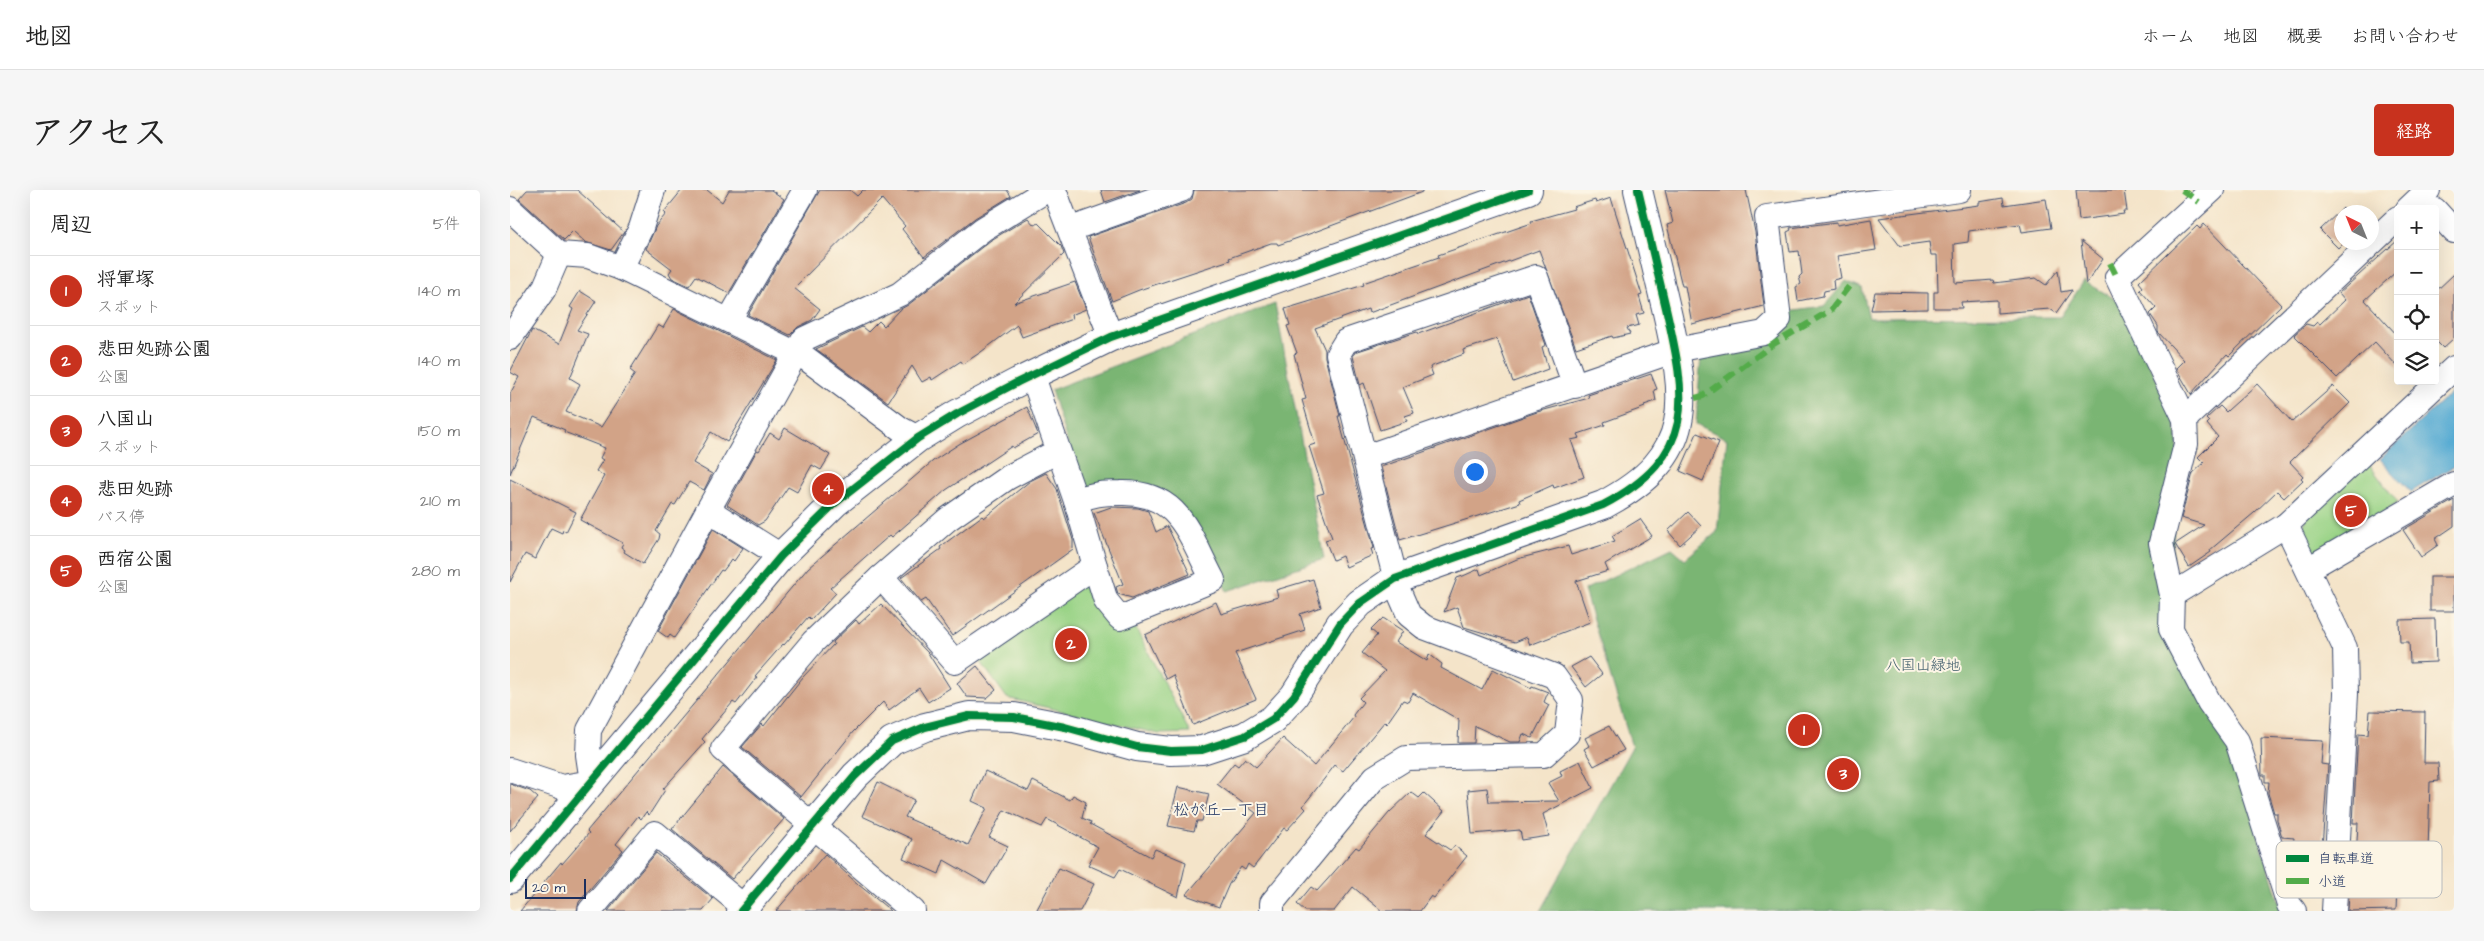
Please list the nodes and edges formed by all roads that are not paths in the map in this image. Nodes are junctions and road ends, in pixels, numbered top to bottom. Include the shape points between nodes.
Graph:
1 (653, 190) edge
2 (805, 190) edge
3 (1047, 190) edge
4 (1054, 190) edge
5 (1181, 190) edge
6 (1528, 190) edge
7 (1638, 190) edge
8 (1958, 190) edge
9 (2212, 190) edge
10 (1935, 192) edge
11 (1492, 196) edge
12 (2424, 200) edge
13 (510, 209) edge
14 (2394, 222) edge
15 (1071, 229) junction
16 (2454, 231) edge
17 (559, 254) junction
18 (621, 268) junction
19 (729, 320) junction
20 (1111, 337) junction
21 (510, 338) edge
22 (1676, 350) junction
23 (794, 354) junction
24 (2454, 368) edge
25 (1032, 374) junction
26 (1575, 386) junction
27 (2185, 419) junction
28 (918, 438) junction
29 (1058, 451) junction
30 (1365, 456) junction
31 (2454, 484) edge
32 (1076, 501) junction
33 (708, 510) junction
34 (2286, 525) junction
35 (781, 556) junction
36 (1096, 566) junction
37 (2308, 569) junction
38 (881, 577) junction
39 (1395, 579) junction
40 (2172, 594) junction
41 (510, 770) edge
42 (592, 782) junction
43 (814, 826) junction
44 (2338, 841) edge
45 (2276, 864) edge
46 (510, 879) edge
47 (2287, 898) edge
48 (2335, 898) edge
49 (743, 909) edge
50 (590, 911) edge
51 (912, 911) edge
52 (1272, 911) edge
53 (2294, 911) edge
54 (2334, 911) edge

1 - 18 street via 641,228
2 - 19 street
3 - 23 street via 983,229 900,294 804,339
4 - 15 street
5 - 15 street
6 - 11 street
7 - 22 street
8 - 10 street
9 - 27 street via 2117,277
10 - 22 street via 1767,217 1779,319 1764,333
11 - 20 street
12 - 16 street
13 - 17 street
14 - 27 street
15 - 20 street
17 - 18 street via 588,256
17 - 21 street via 544,289
18 - 19 street
19 - 23 street
20 - 25 street
22 - 26 street
22 - 39 street via 1682,397 1678,429 1663,458 1645,479 1603,505
23 - 28 street via 807,360 901,430
23 - 33 street
24 - 34 street
25 - 28 street
25 - 29 street
26 - 30 street
26 - 30 street via 1536,277 1526,280 1346,342 1338,354
27 - 40 street via 2186,444 2161,543
28 - 35 street via 835,503
29 - 32 street
29 - 38 street via 1008,478 948,519
30 - 39 street
31 - 37 street
32 - 36 street
32 - 36 street via 1092,493 1133,492 1156,497 1176,511 1213,580 1120,618 1106,601
33 - 35 street
33 - 42 street via 589,730
34 - 37 street
34 - 40 street
35 - 42 street
36 - 38 street via 954,662
37 - 44 street via 2344,648 2346,694
38 - 43 street via 813,642 723,749
39 - 43 street via 1360,603 1340,624 1294,696 1273,720 1245,736 1202,750 1172,752 1137,747 1014,717 970,716 925,727 892,741 855,776
39 - 52 street via 1409,614 1424,627 1554,676 1571,700 1567,734 1544,755 1406,758 1375,777 1272,903
40 - 45 street via 2171,629 2209,702 2237,741
41 - 42 street via 562,787
42 - 46 street
43 - 49 street
43 - 51 street
47 - 53 street
48 - 54 street
49 - 50 street via 655,833

